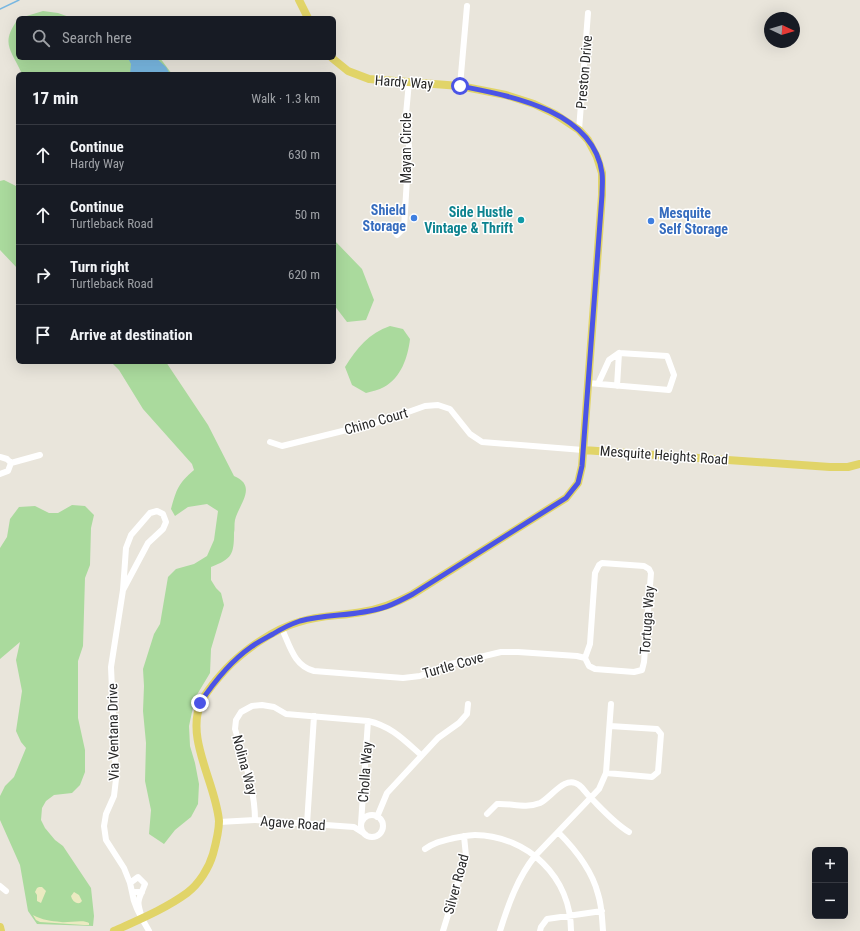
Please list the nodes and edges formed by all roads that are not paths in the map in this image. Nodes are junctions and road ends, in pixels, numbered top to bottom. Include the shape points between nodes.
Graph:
1 (299, 0) edge
2 (467, 6) dead end
3 (588, 14) dead end
4 (307, 16) edge
5 (334, 60) edge
6 (409, 82) junction
7 (460, 86) junction
8 (579, 130) junction
9 (397, 235) dead end
10 (619, 352) junction
11 (588, 384) junction
12 (598, 384) junction
13 (617, 386) junction
14 (470, 434) joint
15 (270, 442) dead end
16 (583, 450) junction
17 (40, 455) dead end
18 (0, 457) edge
19 (11, 463) junction
20 (860, 464) edge
21 (0, 474) edge
22 (123, 590) junction
23 (282, 629) junction
24 (585, 658) junction
25 (642, 670) joint
26 (468, 704) dead end
27 (611, 704) dead end
28 (314, 716) junction
29 (368, 721) junction
30 (610, 726) junction
31 (421, 755) junction
32 (606, 773) junction
33 (591, 798) junction
34 (487, 814) dead end
35 (377, 817) junction
36 (255, 820) junction
37 (219, 822) junction
38 (307, 824) junction
39 (361, 824) junction
40 (558, 832) junction
41 (629, 832) dead end
42 (365, 834) junction
43 (464, 836) junction
44 (425, 848) dead end
45 (535, 856) junction
46 (124, 868) junction
47 (138, 878) junction
48 (130, 882) junction
49 (0, 886) edge
50 (6, 891) dead end
51 (132, 892) junction
52 (142, 892) junction
53 (602, 911) junction
54 (570, 916) junction
55 (142, 918) junction
56 (0, 927) edge
57 (1, 931) edge
58 (114, 931) edge
59 (149, 931) edge
60 (443, 931) edge
61 (500, 931) edge
62 (540, 931) edge
63 (571, 931) edge
64 (603, 931) edge

1 - 4 main road
2 - 7 street
3 - 8 street, Preston Drive
5 - 6 main road, Hardy Way via 348,71 369,79
6 - 7 main road, Hardy Way
6 - 9 street, Mayan Circle via 405,125 409,144 404,228
7 - 8 main road, Hardy Way via 506,95 534,104
8 - 11 main road, Hardy Way via 591,145 602,173
10 - 12 street via 609,360
10 - 13 street
10 - 13 street via 667,356 674,375 669,390
11 - 12 street
11 - 16 main road, Hardy Way
12 - 13 street
14 - 15 street, Chino Court via 450,410 438,405 425,406 383,421 282,446
14 - 16 street, Mesquite Heights Road via 482,442
16 - 20 main road, Mesquite Heights Road via 830,467
16 - 23 main road, Hardy Way via 578,483 566,498 413,594 382,608 306,620
17 - 19 street
18 - 19 street
19 - 21 street via 8,471
22 - 22 street, Via Ventana Drive via 148,542 163,529 166,522 163,514 157,511 150,513 131,535 126,548
22 - 46 street, Via Ventana Drive via 112,667 116,779 114,796 104,826 106,840
23 - 24 street, Turtle Cove via 298,662 314,672 403,678 420,676 501,652
23 - 37 main road, Hardy Way via 251,647 226,669 200,703 196,723 198,741
24 - 25 street, Turtle Cove via 595,669 634,672
24 - 25 street, Tortuga Way via 590,644 595,573 598,565 602,563 644,566 650,573
26 - 31 street via 467,714
27 - 30 street
28 - 29 street
28 - 36 street, Nolina Way via 286,714 274,707 262,705 252,706 242,712 236,720 235,730 252,789
28 - 38 street
29 - 31 street via 394,731
29 - 39 street, Cholla Way
30 - 32 street
30 - 32 street via 657,729 661,734 658,772 652,777
31 - 35 street via 387,794
32 - 33 street via 599,789
33 - 34 street via 578,784 568,783 560,786 540,803 524,807 497,804
33 - 40 street
33 - 41 street via 619,826
35 - 39 street via 367,817
35 - 42 street via 382,826 380,834 372,837
36 - 37 street, Agave Road
36 - 38 street, Agave Road
37 - 55 main road, Hardy Way via 211,862 202,877 188,893
38 - 42 street, Agave Road via 354,827
39 - 42 street
40 - 45 street
40 - 53 street via 574,849 588,871 598,893
43 - 44 street via 436,842
43 - 45 street via 487,836 506,840
43 - 60 street, Silver Road via 466,856
45 - 54 street via 557,880 565,896
45 - 61 street via 526,868
46 - 47 street, Via Ventana Drive
46 - 48 street, Via Ventana Drive
47 - 48 street
47 - 52 street via 145,884
48 - 51 street
49 - 50 street
51 - 52 street
51 - 55 street via 136,908
52 - 55 street via 138,904
53 - 54 street
53 - 64 street
54 - 62 street via 547,919
54 - 63 street
55 - 58 main road, Hardy Way
55 - 59 street
56 - 57 main road

